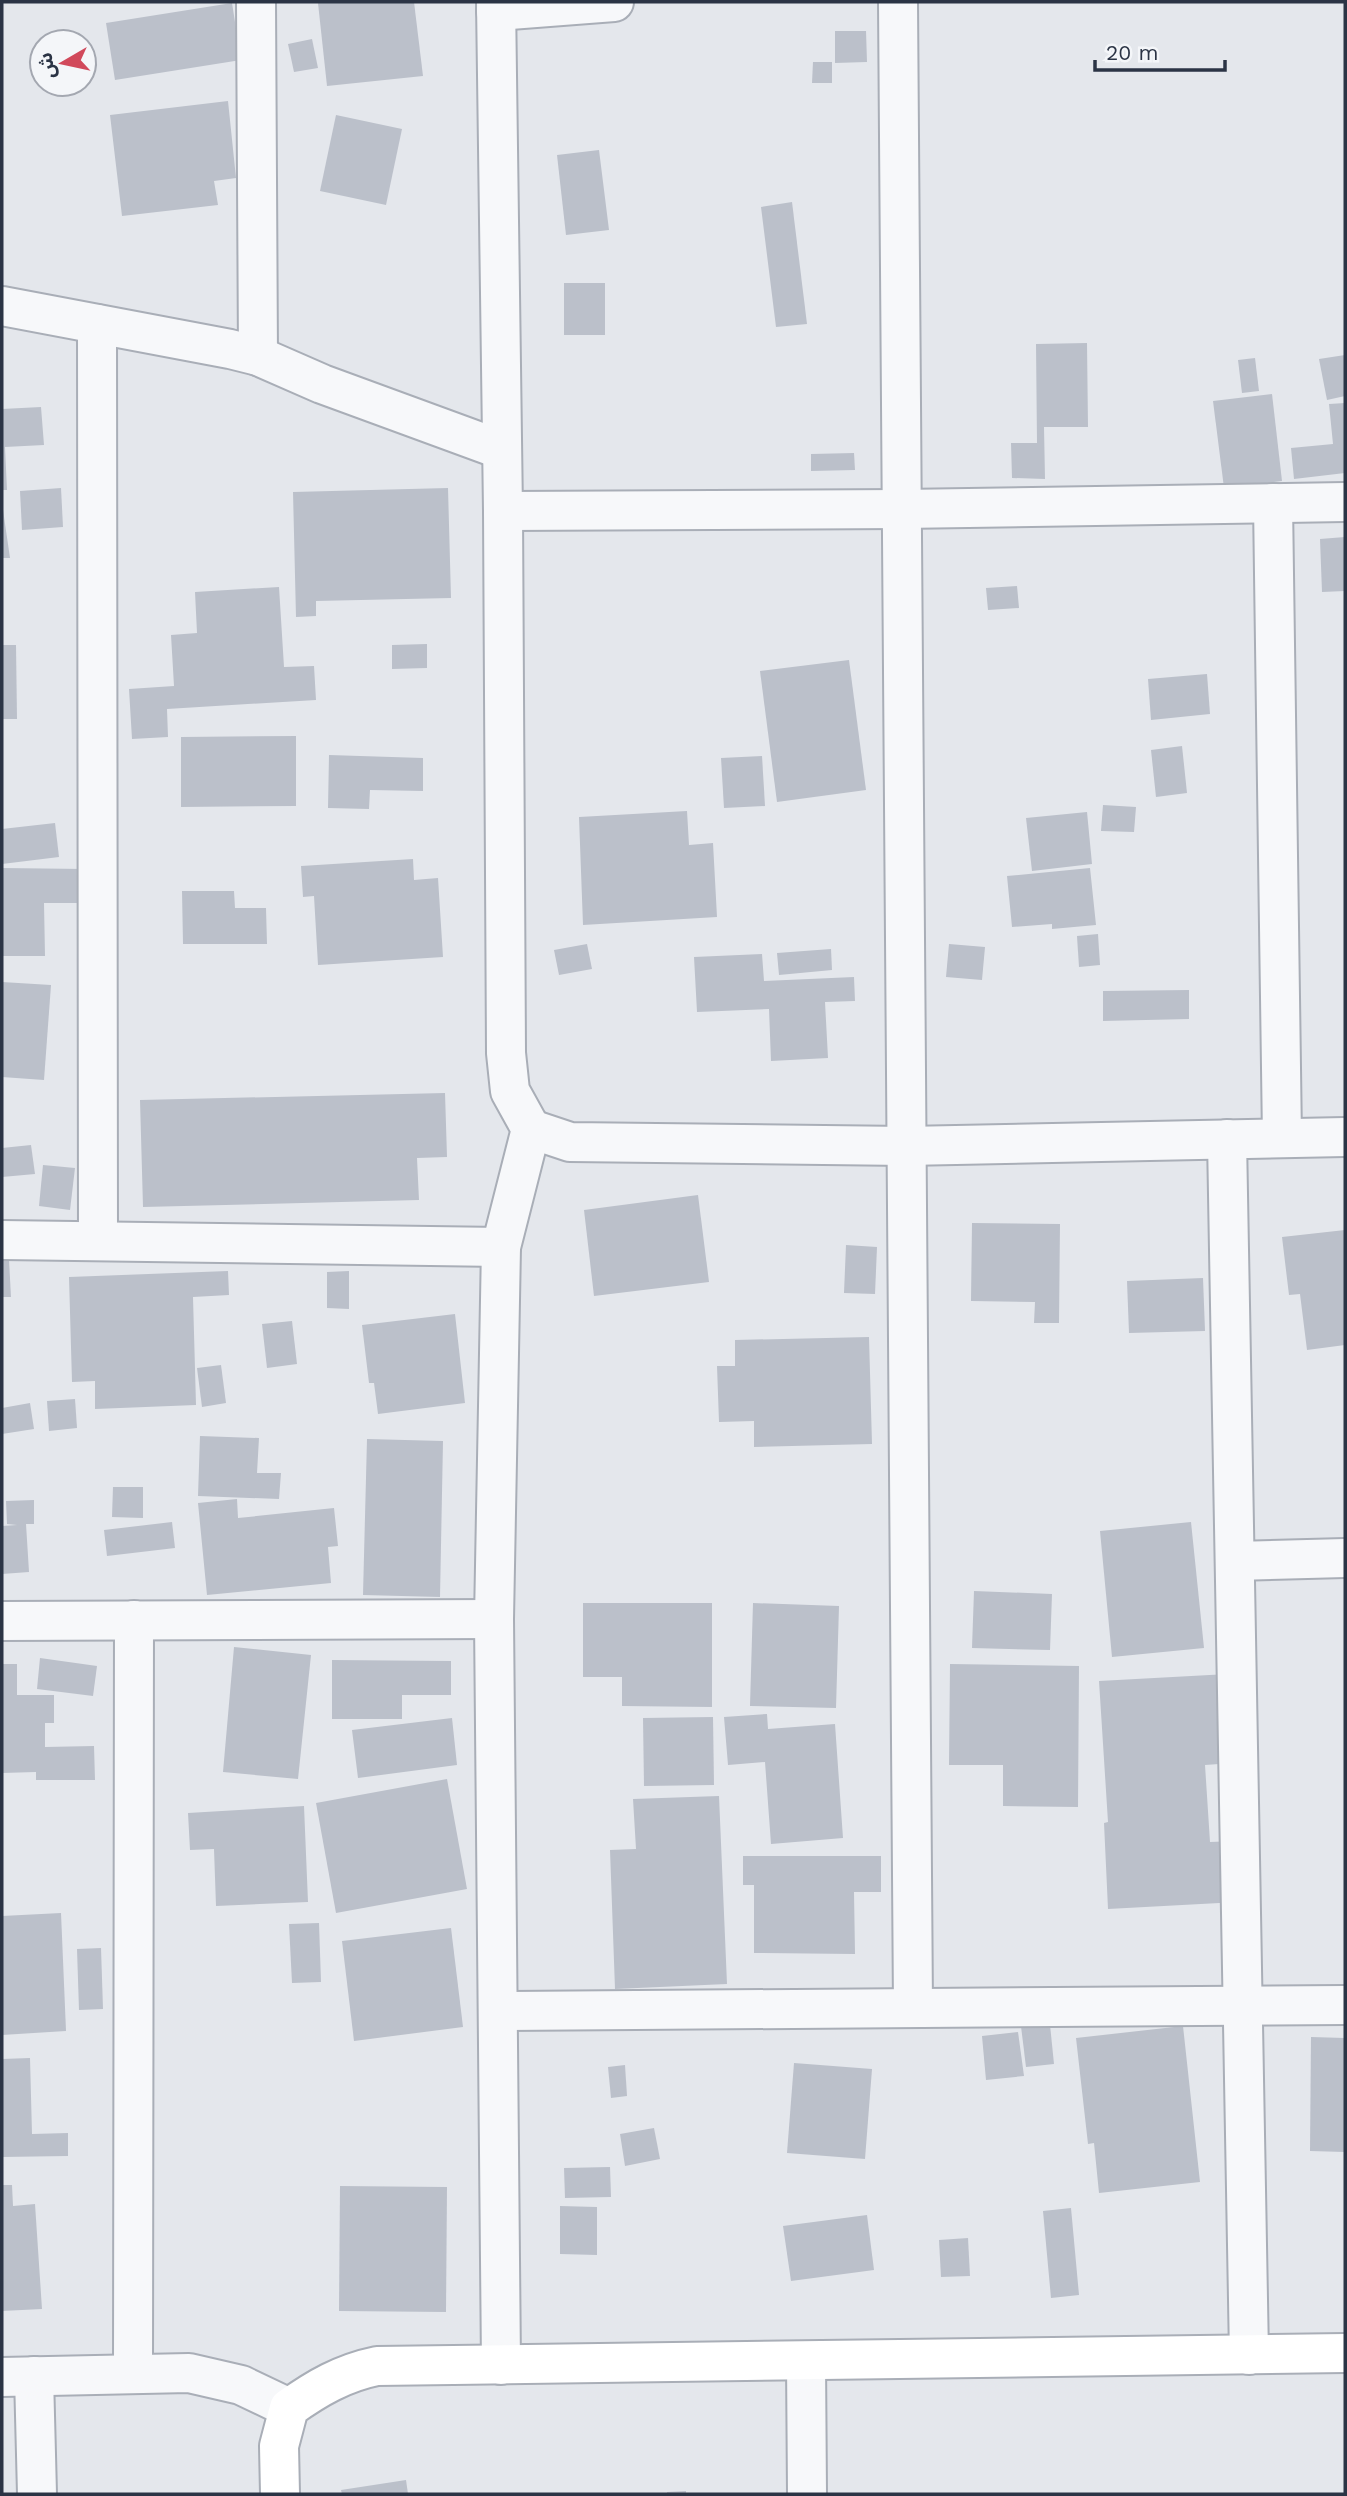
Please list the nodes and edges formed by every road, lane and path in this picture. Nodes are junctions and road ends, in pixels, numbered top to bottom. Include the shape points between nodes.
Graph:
1 (256, 2) edge
2 (614, 2) edge
3 (898, 2) edge
4 (496, 6) edge
5 (2, 306) edge
6 (97, 324) junction
7 (258, 356) junction
8 (502, 450) junction
9 (1345, 502) edge
10 (1273, 503) junction
11 (902, 509) junction
12 (503, 511) junction
13 (531, 1129) junction
14 (1345, 1137) edge
15 (1282, 1138) junction
16 (1227, 1139) junction
17 (906, 1146) junction
18 (2, 1240) edge
19 (98, 1240) junction
20 (501, 1247) junction
21 (1345, 1558) edge
22 (1235, 1561) junction
23 (494, 1619) junction
24 (134, 1620) junction
25 (2, 1621) edge
26 (1345, 2005) edge
27 (1243, 2006) junction
28 (913, 2008) junction
29 (499, 2011) junction
30 (1345, 2353) edge
31 (1249, 2354) junction
32 (806, 2361) junction
33 (501, 2365) junction
34 (134, 2374) junction
35 (18, 2376) edge
36 (289, 2408) junction
37 (37, 2494) edge
38 (280, 2494) edge
39 (807, 2494) edge

1 - 7 street
2 - 4 street
3 - 11 street
4 - 8 street
5 - 6 street
6 - 7 street
6 - 19 street
7 - 8 street
8 - 12 street
9 - 10 street
10 - 11 street
10 - 15 street
11 - 12 street
11 - 17 street
12 - 13 street via 506,1053 510,1091
13 - 17 street via 570,1142
13 - 20 street
14 - 15 street
15 - 16 street
16 - 17 street
16 - 22 street
17 - 28 street
18 - 19 street
19 - 20 street
20 - 23 street
21 - 22 street
22 - 27 street
23 - 24 street
23 - 29 street
24 - 25 street
24 - 34 street
26 - 27 street
27 - 28 street
27 - 31 street
28 - 29 street
29 - 33 street
30 - 31 street
31 - 32 street
32 - 33 street
32 - 39 street
33 - 36 street via 377,2366 321,2386
34 - 35 street
34 - 36 street via 189,2373 241,2385
35 - 37 street
36 - 38 street via 279,2446

